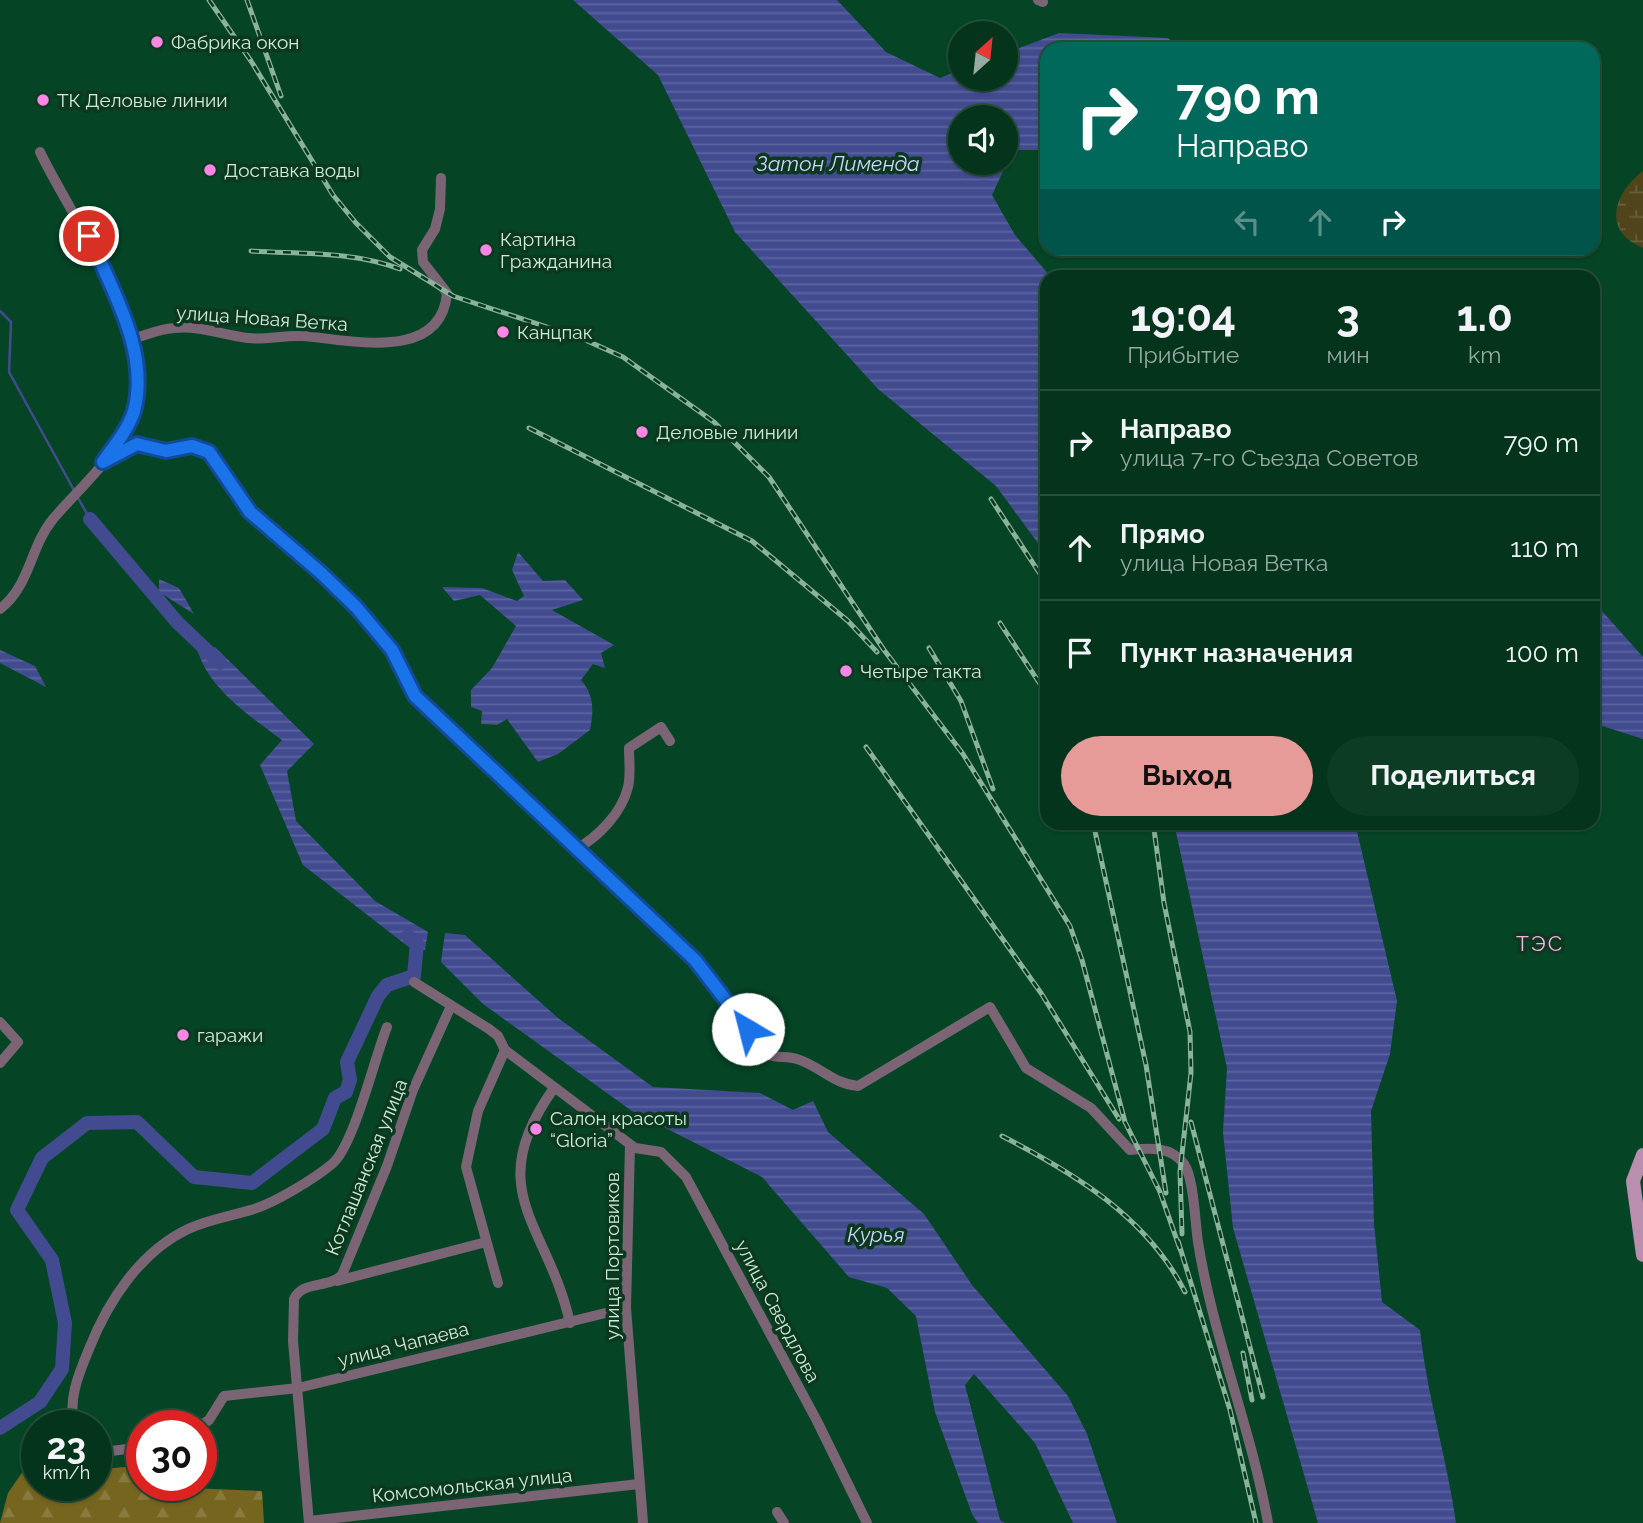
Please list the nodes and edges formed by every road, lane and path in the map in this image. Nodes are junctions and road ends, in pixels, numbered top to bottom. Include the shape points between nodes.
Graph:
1 (40, 152) dead end
2 (441, 178) dead end
3 (132, 339) junction
4 (103, 462) junction
5 (0, 609) edge
6 (670, 741) dead end
7 (575, 850) junction
8 (414, 982) dead end
9 (451, 1006) junction
10 (0, 1023) edge
11 (387, 1027) dead end
12 (505, 1050) junction
13 (0, 1063) edge
14 (554, 1087) junction
15 (631, 1145) junction
16 (1643, 1155) edge
17 (486, 1242) junction
18 (1643, 1255) edge
19 (335, 1281) junction
20 (498, 1283) dead end
21 (626, 1308) junction
22 (570, 1323) junction
23 (299, 1388) junction
24 (72, 1410) edge
25 (215, 1410) edge
26 (639, 1484) junction
27 (777, 1511) dead end
28 (309, 1522) edge
29 (643, 1523) edge
30 (784, 1523) edge
31 (867, 1523) edge
32 (1268, 1523) edge

1 - 3 street via 89,236
2 - 3 street, улица Новая Ветка via 435,229 422,250 423,262 447,299 438,320 406,342 250,338 174,327
3 - 4 street via 137,391 133,413
4 - 5 street via 52,520 23,583
4 - 7 street via 137,444 166,451 192,446 209,452 250,512 321,573 392,650 415,696
6 - 7 street via 661,727 629,748 628,787 617,812
7 - 32 street via 695,960 769,1055 794,1058 842,1085 858,1086 990,1007 1026,1068 1091,1108 1130,1150 1173,1153 1185,1166 1203,1275 1234,1379
8 - 9 street, улица Портовиков
9 - 12 street, улица Портовиков via 489,1029
9 - 19 street, Котлашанская улица via 413,1090 351,1254
10 - 13 street via 18,1042
11 - 24 street via 358,1113 334,1163 257,1208 209,1220 178,1235 144,1259 125,1282 94,1337 79,1372
12 - 14 street, улица Портовиков
12 - 17 street via 478,1111 466,1167
14 - 15 street, улица Портовиков
14 - 22 street via 539,1109 519,1168 522,1201 555,1271
15 - 21 street, улица Портовиков
15 - 31 street, улица Свердлова via 661,1152 686,1177
16 - 18 main road via 1633,1181
17 - 19 street
17 - 20 street
19 - 23 street, Котлашанская улица via 303,1288 294,1298
21 - 22 street, улица Чапаева
21 - 26 street, улица Портовиков
22 - 23 street, улица Чапаева
23 - 25 street, улица Чапаева via 223,1396
23 - 28 street, Котлашанская улица
26 - 28 street, Комсомольская улица
26 - 29 street, улица Портовиков
27 - 30 street

